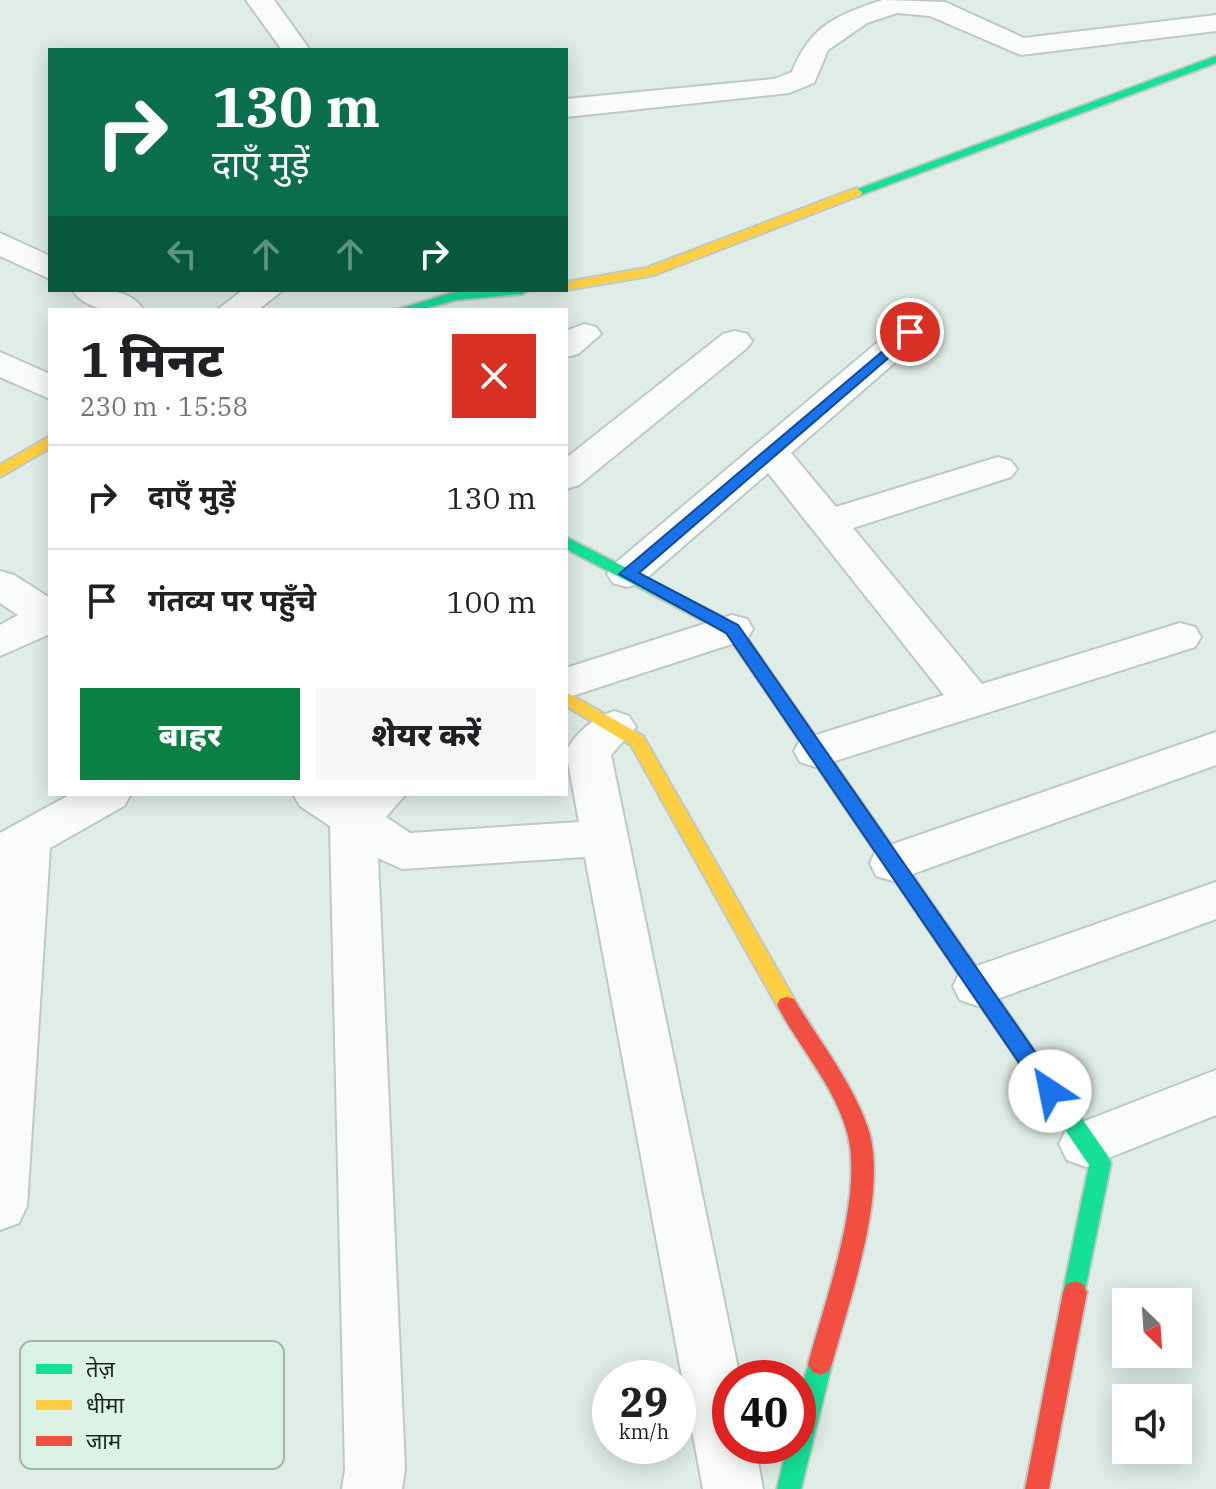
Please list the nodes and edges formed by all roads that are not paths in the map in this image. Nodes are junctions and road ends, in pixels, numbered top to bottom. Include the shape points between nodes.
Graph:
1 (260, 0) edge
2 (1216, 23) edge
3 (295, 48) edge
4 (1216, 59) edge
5 (568, 108) edge
6 (0, 243) edge
7 (48, 268) edge
8 (568, 286) edge
9 (93, 292) edge
10 (263, 292) edge
11 (512, 292) edge
12 (464, 302) edge
13 (123, 308) edge
14 (237, 308) edge
15 (418, 308) edge
16 (910, 332) dead end
17 (735, 341) dead end
18 (0, 363) edge
19 (48, 387) edge
20 (48, 442) edge
21 (769, 450) junction
22 (998, 469) dead end
23 (0, 472) edge
24 (568, 475) edge
25 (828, 523) junction
26 (568, 543) edge
27 (627, 574) junction
28 (0, 584) edge
29 (48, 616) edge
30 (48, 618) edge
31 (732, 629) junction
32 (1180, 637) dead end
33 (0, 642) edge
34 (568, 682) edge
35 (568, 699) edge
36 (973, 702) junction
37 (614, 727) junction
38 (1216, 748) edge
39 (816, 751) junction
40 (105, 796) edge
41 (351, 802) edge
42 (606, 838) junction
43 (14, 848) edge
44 (893, 863) junction
45 (1216, 900) edge
46 (978, 986) junction
47 (1216, 1092) edge
48 (1086, 1144) junction
49 (0, 1206) edge
50 (372, 1489) edge
51 (733, 1489) edge
52 (789, 1489) edge
53 (1037, 1489) edge

1 - 3 street
2 - 5 street via 1021,47 935,8 895,5 857,17 816,46 804,77 779,87
4 - 8 street via 649,272
6 - 7 street
9 - 13 street
10 - 14 street
11 - 12 street
12 - 15 street
16 - 21 street
17 - 24 street
18 - 19 street
20 - 23 street
21 - 25 street
21 - 27 street
22 - 25 street
25 - 36 street
26 - 27 street
27 - 31 street
28 - 29 street
30 - 33 street
31 - 34 street
31 - 39 street
32 - 36 street
35 - 37 street
36 - 39 street
37 - 42 street via 588,751
37 - 52 street via 637,741 858,1130 864,1169 857,1215
38 - 44 street
39 - 44 street
40 - 43 street
41 - 42 street via 402,851
41 - 50 street
42 - 51 street
43 - 49 street
44 - 46 street
45 - 46 street
46 - 48 street
47 - 48 street
48 - 53 street via 1100,1163

